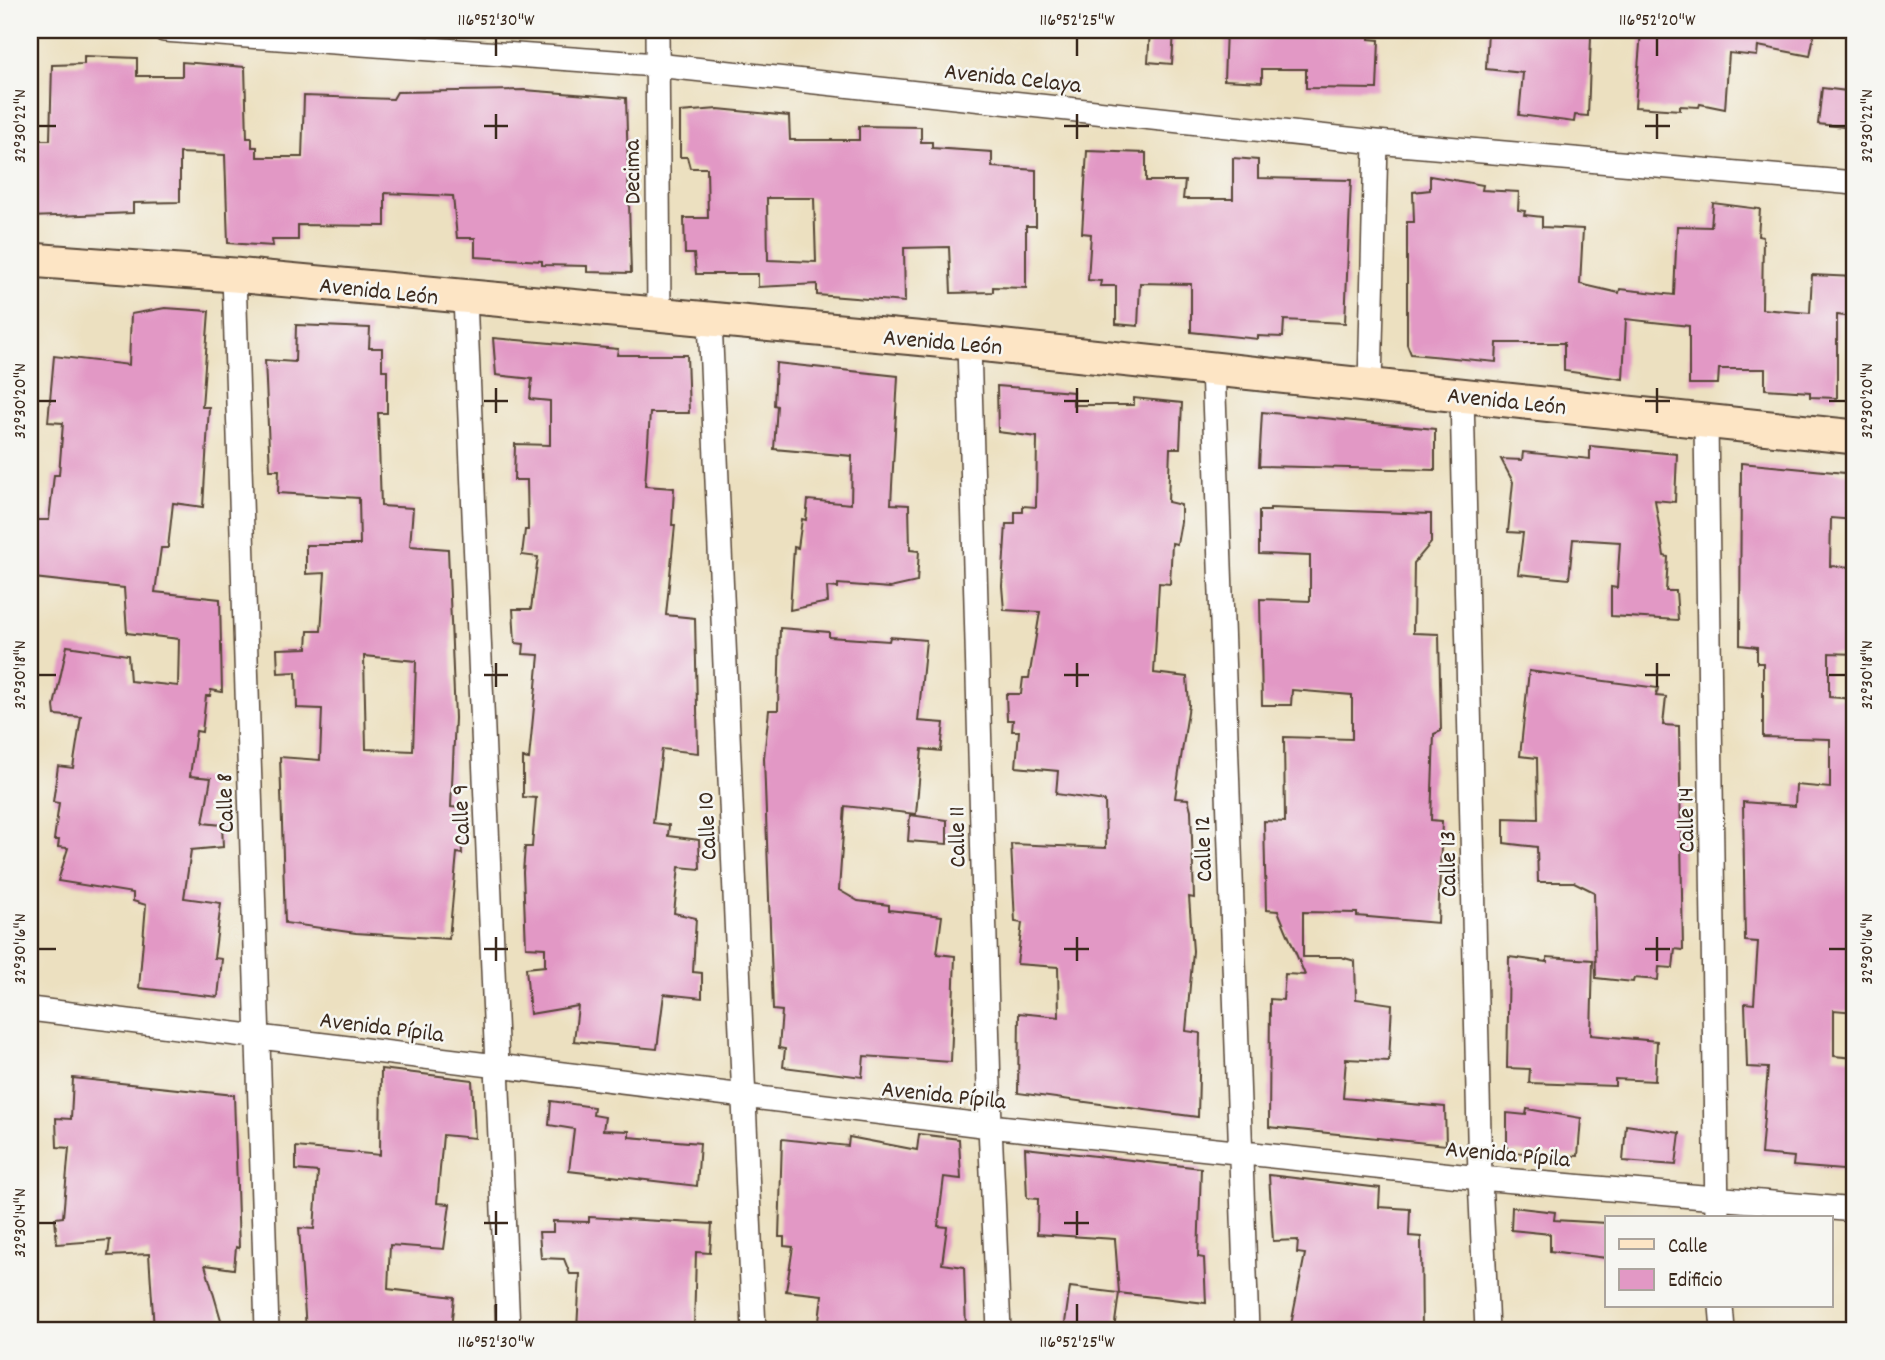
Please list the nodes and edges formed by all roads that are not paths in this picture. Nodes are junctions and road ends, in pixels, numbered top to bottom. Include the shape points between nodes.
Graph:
1 (164, 30) edge
2 (657, 30) edge
3 (656, 65) junction
4 (1376, 142) junction
5 (1855, 183) edge
6 (30, 260) edge
7 (234, 275) junction
8 (465, 298) junction
9 (659, 314) junction
10 (709, 320) junction
11 (969, 343) junction
12 (1213, 367) junction
13 (1370, 385) junction
14 (1462, 396) junction
15 (1706, 422) junction
16 (1855, 437) edge
17 (30, 1009) edge
18 (258, 1037) junction
19 (497, 1067) junction
20 (744, 1098) junction
21 (990, 1126) junction
22 (1238, 1150) junction
23 (1480, 1178) junction
24 (1716, 1208) edge
25 (1855, 1210) edge
26 (1721, 1308) edge
27 (267, 1330) edge
28 (508, 1330) edge
29 (754, 1330) edge
30 (999, 1330) edge
31 (1247, 1330) edge
32 (1488, 1330) edge
33 (1723, 1330) edge

1 - 3 street, Avenida Celaya
2 - 3 street, Decima
3 - 4 street, Avenida Celaya
3 - 9 street, Decima
4 - 5 street, Avenida Celaya
4 - 13 street
6 - 7 street, Avenida León
7 - 8 street, Avenida León
7 - 18 street, Calle 8
8 - 9 street, Avenida León
8 - 19 street, Calle 9
9 - 10 street, Avenida León
10 - 11 street, Avenida León
10 - 20 street, Calle 10
11 - 12 street, Avenida León
11 - 21 street, Calle 11
12 - 13 street, Avenida León
12 - 22 street, Calle 12
13 - 14 street, Avenida León
14 - 15 street, Avenida León
14 - 23 street, Calle 13
15 - 16 street, Avenida León
15 - 24 street, Calle 14
17 - 18 street, Avenida Pípila
18 - 19 street, Avenida Pípila
18 - 27 street, Calle 8
19 - 20 street, Avenida Pípila
19 - 28 street, Calle 9
20 - 21 street, Avenida Pípila
20 - 29 street, Calle 10
21 - 22 street, Avenida Pípila
21 - 30 street, Calle 11
22 - 23 street, Avenida Pípila
22 - 31 street, Calle 12
23 - 24 street, Avenida Pípila
23 - 32 street, Calle 13
24 - 25 street, Avenida Pípila
26 - 33 street

